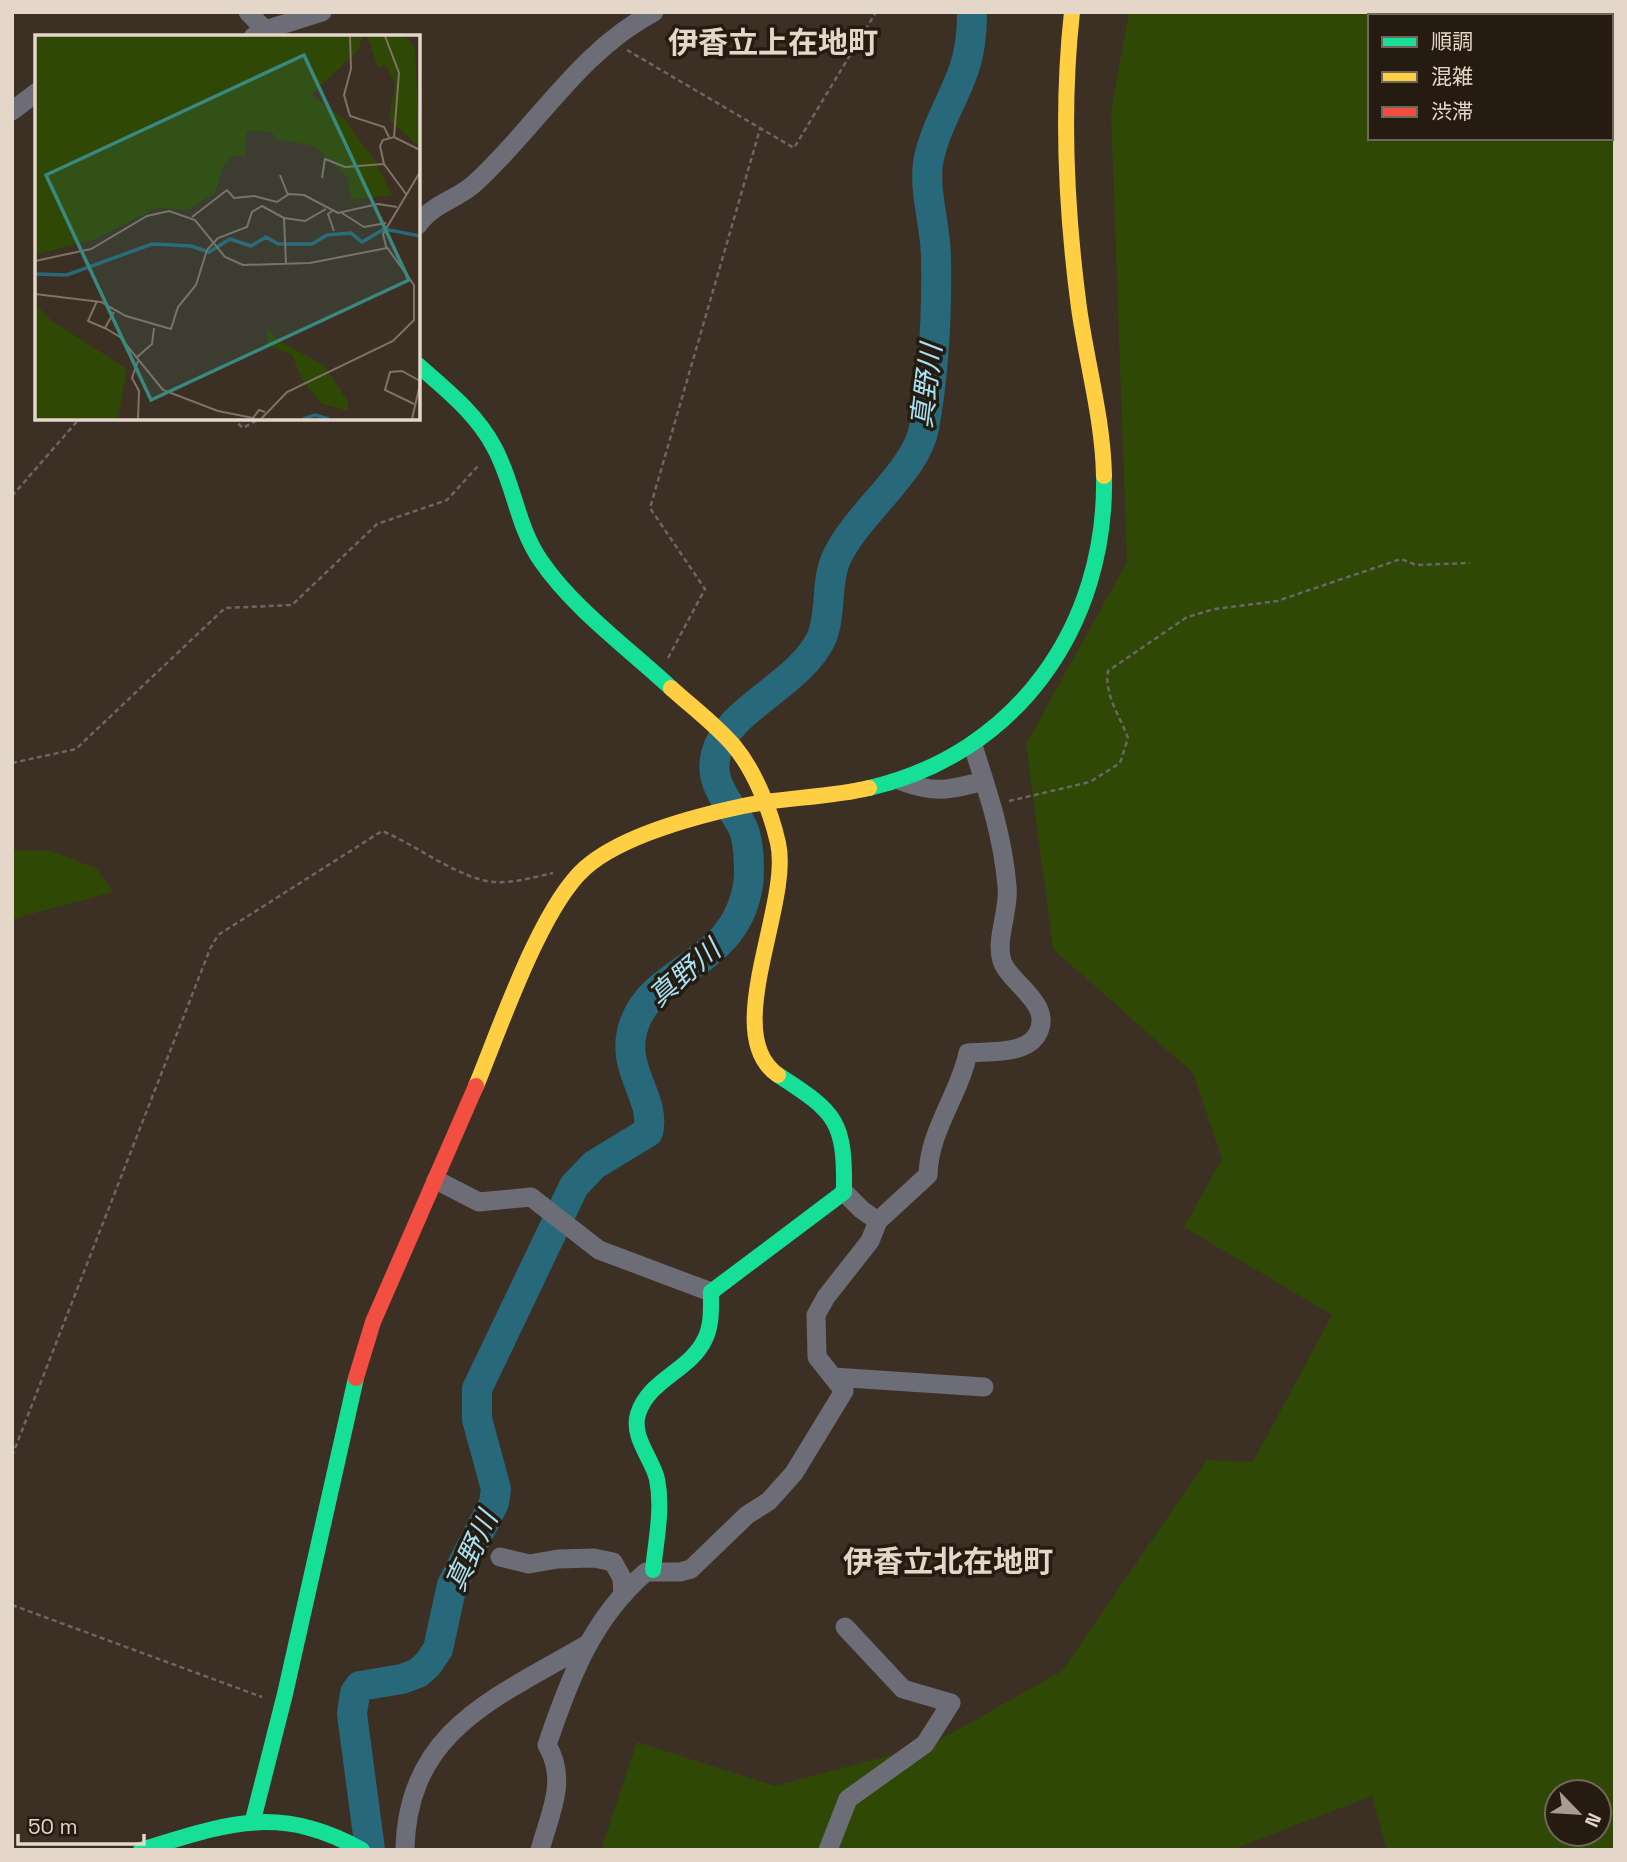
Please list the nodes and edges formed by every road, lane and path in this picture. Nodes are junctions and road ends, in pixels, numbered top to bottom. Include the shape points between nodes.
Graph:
1 (248, 12) edge
2 (322, 12) edge
3 (654, 12) edge
4 (876, 12) edge
5 (1072, 12) edge
6 (624, 19) edge
7 (290, 30) edge
8 (259, 33) edge
9 (612, 41) junction
10 (35, 94) edge
11 (12, 111) edge
12 (760, 129) junction
13 (420, 219) edge
14 (420, 367) edge
15 (78, 420) edge
16 (234, 420) edge
17 (257, 420) edge
18 (495, 448) junction
19 (12, 496) edge
20 (1470, 563) dead end
21 (660, 675) junction
22 (973, 746) junction
23 (12, 762) edge
24 (901, 781) junction
25 (984, 781) junction
26 (762, 802) junction
27 (992, 805) junction
28 (588, 865) junction
29 (436, 1180) junction
30 (844, 1192) junction
31 (878, 1221) junction
32 (711, 1292) junction
33 (833, 1377) junction
34 (984, 1387) dead end
35 (12, 1456) edge
36 (500, 1557) dead end
37 (653, 1570) junction
38 (623, 1595) junction
39 (12, 1605) edge
40 (845, 1627) dead end
41 (586, 1645) junction
42 (282, 1704) junction
43 (253, 1820) junction
44 (141, 1850) edge
45 (362, 1850) edge
46 (405, 1850) edge
47 (540, 1850) edge
48 (828, 1850) edge

1 - 8 street
2 - 7 street
3 - 6 street
4 - 12 path via 794,148
5 - 22 street via 1063,125 1080,307 1103,472 1102,531 1088,587 1051,666
6 - 9 street
7 - 8 street
9 - 12 path
9 - 13 street via 568,79 472,187
10 - 11 street
12 - 21 path via 650,508 705,589
14 - 18 street via 475,417
15 - 19 path
16 - 17 path via 243,428
18 - 21 street via 540,560 562,587
18 - 23 path via 447,500 377,524 292,605 225,608 76,749
20 - 27 path via 1416,565 1401,559 1277,601 1187,617 1108,671 1112,702 1128,737 1120,764 1090,782
21 - 26 street via 735,747
22 - 24 street
22 - 25 street
24 - 25 street via 926,790 948,791
24 - 26 street
25 - 27 street
26 - 28 street via 649,834
26 - 30 street via 779,844 782,872 755,996 759,1048 774,1072 822,1103 838,1121 844,1147
27 - 31 street via 1008,889 1001,957 1041,1020 1038,1033 1016,1048 968,1053 929,1150 928,1175
28 - 29 street via 548,919
28 - 35 path via 524,880 484,880 382,831 218,935
29 - 32 street via 479,1202 531,1197 599,1250
29 - 42 street via 373,1322 350,1397
30 - 31 street
30 - 32 street
31 - 33 street via 870,1241 816,1315 817,1357
32 - 37 street via 704,1345 653,1388 635,1422 657,1484
33 - 34 street
33 - 37 street via 844,1391 794,1473 769,1501 747,1515 691,1569
36 - 38 street via 529,1564 594,1558 613,1562 622,1578
37 - 38 street
38 - 41 street
39 - 42 path
40 - 48 street via 902,1689 951,1703 925,1744 848,1799
41 - 46 street via 466,1717 438,1743 417,1780 405,1816
41 - 47 street via 547,1745 556,1760 559,1786
42 - 43 street
43 - 44 street
43 - 45 street via 298,1821 343,1837

